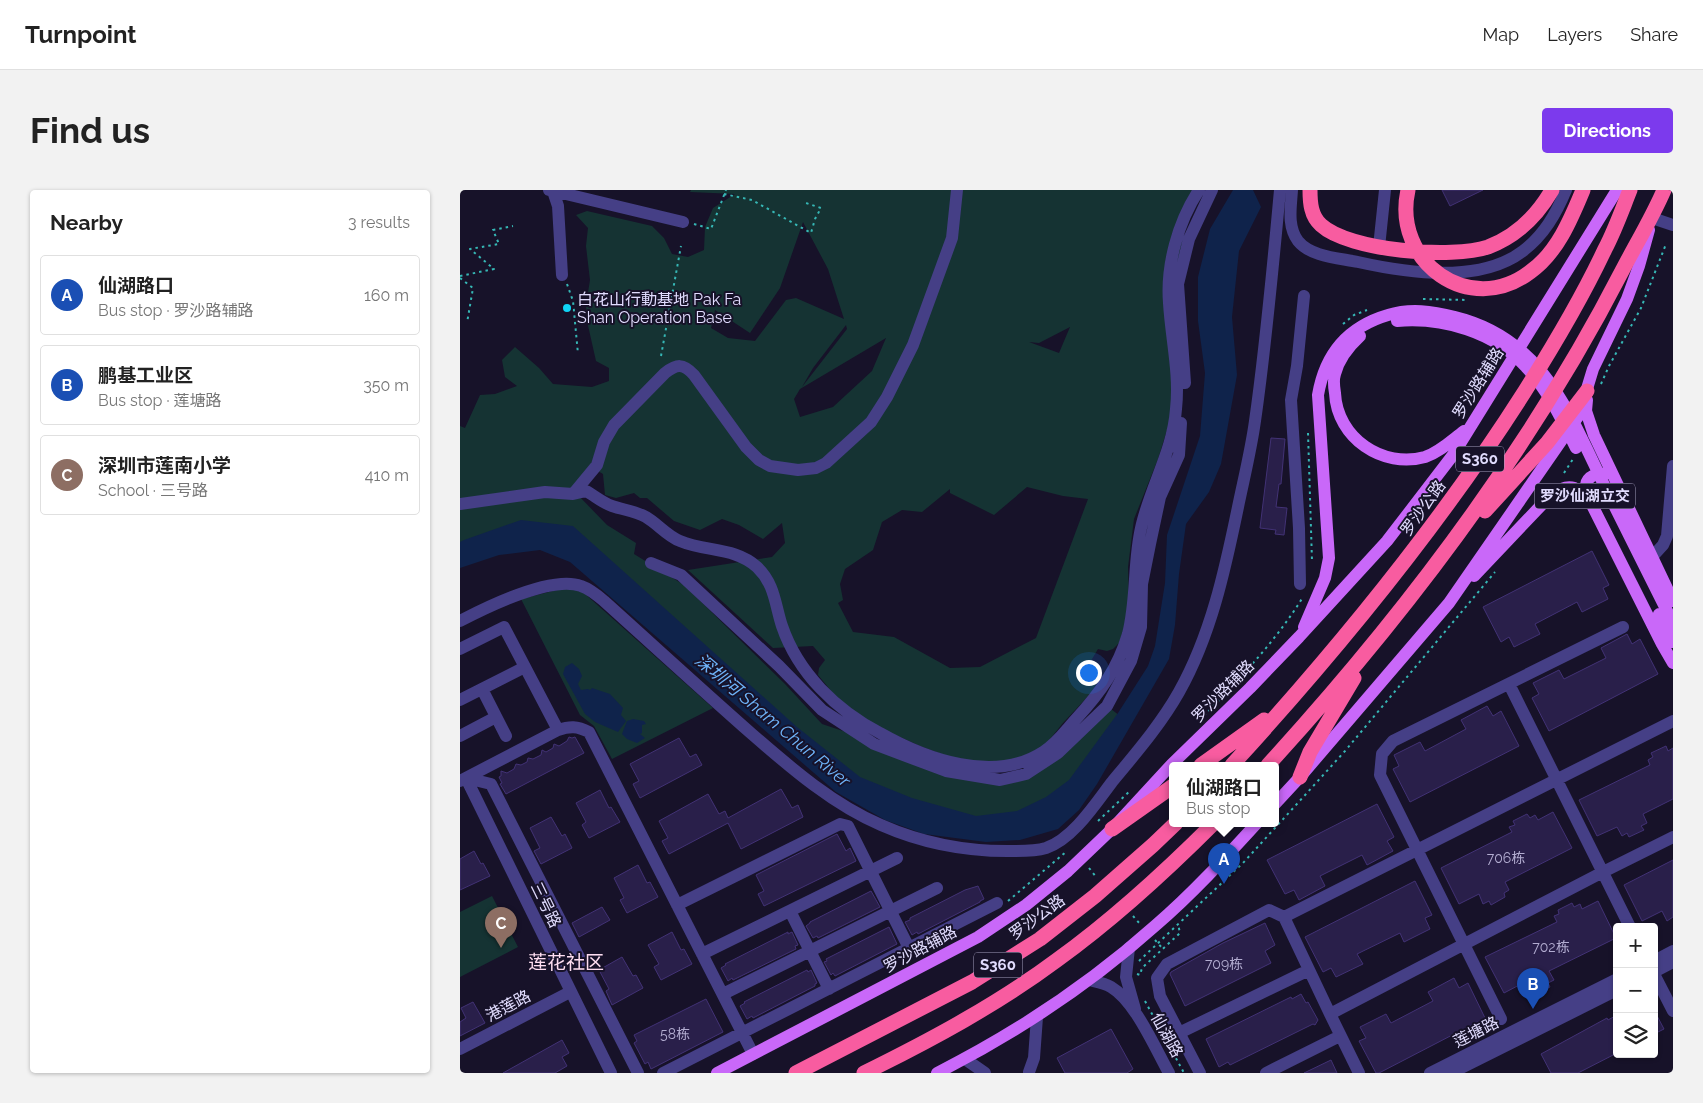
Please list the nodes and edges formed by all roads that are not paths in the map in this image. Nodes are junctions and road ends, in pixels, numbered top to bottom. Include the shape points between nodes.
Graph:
1 (551, 190) edge
2 (957, 190) edge
3 (1199, 190) edge
4 (1212, 190) edge
5 (1280, 190) edge
6 (1292, 190) edge
7 (1310, 190) edge
8 (1385, 190) edge
9 (1408, 190) edge
10 (1552, 190) edge
11 (1566, 190) edge
12 (1583, 190) edge
13 (1617, 190) edge
14 (1630, 190) edge
15 (1664, 190) edge
16 (1652, 218) junction
17 (683, 222) dead end
18 (1673, 225) edge
19 (1381, 247) junction
20 (562, 276) road end
21 (1304, 296) dead end
22 (1360, 331) junction
23 (1587, 390) junction
24 (1470, 426) junction
25 (1673, 466) edge
26 (1620, 490) junction
27 (572, 494) junction
28 (460, 504) edge
29 (1592, 505) junction
30 (1652, 557) junction
31 (1440, 560) junction
32 (651, 563) dead end
33 (1300, 584) dead end
34 (1673, 601) edge
35 (1449, 603) junction
36 (460, 622) edge
37 (1673, 623) edge
38 (1623, 627) dead end
39 (1379, 636) junction
40 (1299, 637) junction
41 (1673, 642) edge
42 (460, 649) edge
43 (1673, 663) edge
44 (525, 667) junction
45 (1509, 684) junction
46 (482, 689) junction
47 (460, 700) edge
48 (1290, 702) junction
49 (496, 717) junction
50 (1673, 721) edge
51 (558, 730) junction
52 (460, 736) edge
53 (506, 736) dead end
54 (1174, 762) edge
55 (1205, 762) edge
56 (1235, 762) edge
57 (1271, 762) edge
58 (1169, 767) edge
59 (1300, 777) junction
60 (1557, 779) junction
61 (463, 780) edge
62 (1169, 789) edge
63 (1279, 800) edge
64 (1172, 827) edge
65 (1210, 827) edge
66 (1254, 827) edge
67 (1112, 829) junction
68 (1673, 837) edge
69 (1417, 850) junction
70 (897, 858) dead end
71 (870, 871) junction
72 (1602, 872) junction
73 (937, 888) dead end
74 (997, 903) dead end
75 (677, 905) junction
76 (790, 911) junction
77 (890, 911) junction
78 (1284, 917) junction
79 (1628, 923) edge
80 (1464, 944) junction
81 (909, 948) junction
82 (1129, 948) junction
83 (810, 951) junction
84 (1673, 951) edge
85 (702, 954) junction
86 (1658, 959) edge
87 (1673, 962) edge
88 (1309, 970) junction
89 (1658, 971) edge
90 (1089, 980) junction
91 (1613, 981) edge
92 (1658, 981) edge
93 (829, 989) junction
94 (570, 992) junction
95 (1613, 992) edge
96 (723, 994) junction
97 (1673, 1011) edge
98 (1136, 1013) junction
99 (1330, 1014) junction
100 (1036, 1017) junction
101 (1501, 1019) dead end
102 (742, 1033) junction
103 (1179, 1033) junction
104 (1340, 1036) junction
105 (460, 1049) edge
106 (753, 1054) junction
107 (965, 1059) junction
108 (1029, 1072) dead end
109 (611, 1073) edge
110 (638, 1073) edge
111 (663, 1073) edge
112 (717, 1073) edge
113 (796, 1073) edge
114 (864, 1073) edge
115 (937, 1073) edge
116 (985, 1073) edge
117 (1169, 1073) edge
118 (1200, 1073) edge
119 (1266, 1073) edge
120 (1359, 1073) edge
121 (1430, 1073) edge
122 (1451, 1073) edge

1 - 17 street
1 - 20 street via 558,206
2 - 27 street via 952,238 908,356 871,422 826,463 798,470 770,466 759,460 746,447 694,374 680,366 665,373 614,425 604,442 597,465
3 - 27 street via 1181,228 1170,272 1168,301 1177,391 1175,421 1169,448 1142,524 1131,622 1124,646 1100,693 1046,750 1025,761 1002,767 949,761 914,750 877,732 847,712 806,671 794,654 773,591 752,563 724,550 682,542 647,518 610,505 586,491
4 - 32 street via 1189,239 1178,284 1185,382 1179,455 1160,497 1142,584 1141,627 1131,661 1107,706 1058,753 1026,774 1000,780 946,771 874,744 822,710 681,575
5 - 36 street via 1255,424 1228,558 1198,652 1167,712 1082,821 1062,840 1049,847 987,852 948,846 911,837 855,812 778,756 604,601 581,586 557,584 530,590
6 - 11 street via 1292,230 1300,243 1312,252 1398,270 1451,272 1494,266 1522,252 1549,224
7 - 19 highway via 1314,217 1326,229 1356,242
8 - 19 street
9 - 12 highway via 1404,212 1406,223 1412,243 1421,257 1432,269 1453,282 1486,289 1519,280 1538,266 1556,244
10 - 19 highway via 1526,225 1487,247 1447,253
13 - 24 main road, 罗沙路辅路
14 - 48 highway, 罗沙公路 / S360 via 1601,258 1546,357 1505,422 1420,542
15 - 16 highway, S360
16 - 18 street
16 - 23 main road via 1627,300 1593,369
16 - 31 highway, S360 via 1571,364 1486,496
21 - 33 street via 1291,400
22 - 24 main road via 1340,360 1334,376 1336,406 1358,442 1381,456 1411,460 1442,448
22 - 37 main road via 1378,318 1419,310 1485,327 1504,337 1531,359 1563,401
22 - 40 main road via 1342,340 1321,378 1318,395 1329,558 1325,578
22 - 41 main road via 1398,321 1440,322 1482,336 1526,366 1554,405
23 - 26 main road via 1586,411 1590,424
23 - 31 highway via 1548,443
23 - 35 main road via 1579,415
24 - 40 main road, 罗沙路辅路 via 1453,455 1387,540
25 - 30 street via 1667,536 1663,546
26 - 29 main road via 1604,472 1595,474 1588,479 1586,486
26 - 30 main road
27 - 28 street via 545,492
29 - 35 main road, 罗沙仙湖立交 via 1578,489 1560,488
29 - 43 main road, 罗沙仙湖立交
30 - 34 main road
31 - 39 highway, S360
35 - 59 main road
38 - 45 street
39 - 57 highway, S360
39 - 59 highway via 1310,752
40 - 54 main road, 罗沙路辅路
42 - 44 street via 504,627
44 - 46 street
44 - 51 street
45 - 60 street
45 - 69 street via 1393,741 1382,754 1380,774
46 - 47 street
46 - 49 street
48 - 55 highway
48 - 56 highway, 罗沙公路 / S360
49 - 52 street
49 - 53 street
50 - 60 street
51 - 61 street
51 - 75 street via 569,726 589,732
58 - 67 main road, 罗沙路辅路
59 - 63 main road
60 - 69 street
60 - 72 street
61 - 94 street, 三号路
61 - 110 street via 491,784
62 - 67 highway
64 - 113 highway, 罗沙公路 / S360 via 1095,896 1040,939 972,982
65 - 114 highway, S360 via 1114,916 1057,961 989,1006
66 - 82 main road via 1158,924
67 - 106 main road, 罗沙路辅路 via 1068,871 978,937
68 - 72 street
69 - 78 street
69 - 80 street
70 - 71 street
71 - 75 street via 848,826 840,824
71 - 76 street
71 - 77 street
72 - 79 street
72 - 80 street
73 - 77 street
74 - 81 street
75 - 85 street
76 - 83 street
76 - 85 street
77 - 81 street
77 - 83 street
78 - 88 street
78 - 103 street via 1269,910 1167,964 1157,978 1160,996
80 - 99 street
80 - 101 street
81 - 93 street
82 - 90 main road
82 - 98 street via 1126,977
83 - 93 street
83 - 96 street
84 - 86 street
85 - 96 street
87 - 89 street
88 - 99 street
88 - 103 street
90 - 98 street via 1113,988
90 - 100 main road
91 - 121 street, 莲塘路
92 - 97 street
93 - 102 street
94 - 105 street, 港莲路
94 - 109 street, 三号路
95 - 122 street, 莲塘路
96 - 102 street
98 - 117 street, 仙湖路
99 - 104 street
100 - 107 main road
100 - 108 street via 1034,1058
102 - 106 street
102 - 111 street
103 - 118 street
104 - 119 street
104 - 120 street
106 - 112 main road, 罗沙路辅路
107 - 115 main road
107 - 116 street

